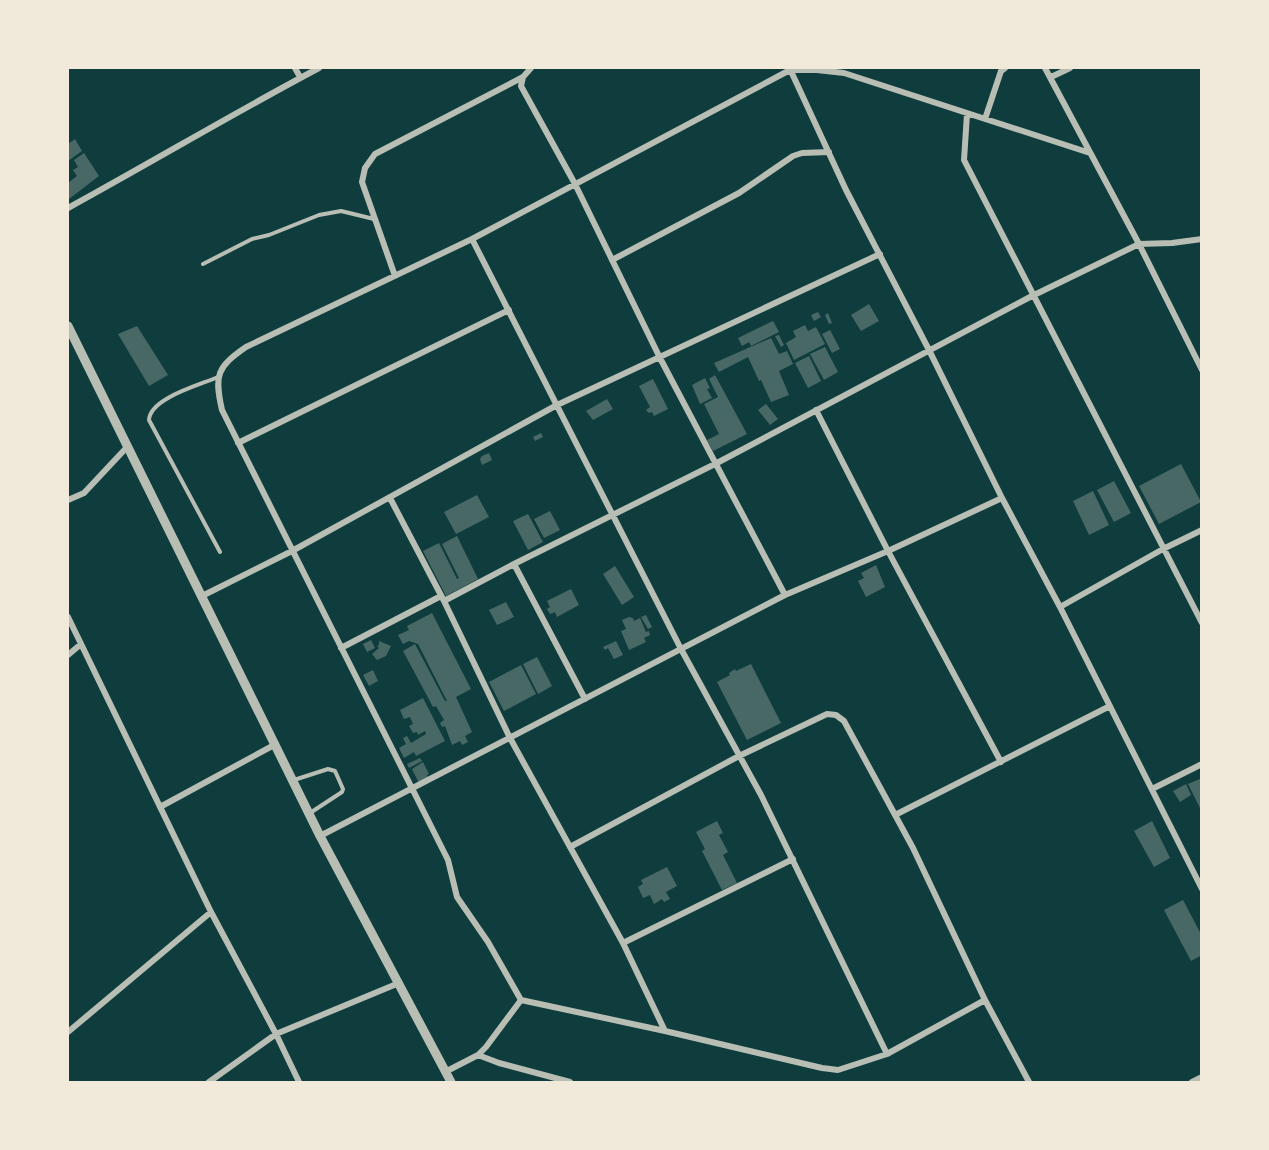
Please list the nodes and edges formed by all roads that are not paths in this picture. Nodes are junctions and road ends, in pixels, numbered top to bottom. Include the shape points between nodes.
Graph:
1 (295, 68) edge
2 (319, 68) edge
3 (531, 68) edge
4 (1005, 68) edge
5 (1046, 68) edge
6 (1070, 68) edge
7 (789, 69) edge
8 (300, 77) junction
9 (523, 77) junction
10 (1051, 77) junction
11 (967, 114) junction
12 (984, 119) junction
13 (829, 152) junction
14 (1090, 153) junction
15 (575, 184) junction
16 (68, 208) edge
17 (375, 219) junction
18 (472, 238) junction
19 (1202, 239) edge
20 (1139, 244) junction
21 (880, 254) junction
22 (612, 260) junction
23 (203, 264) dead end
24 (395, 276) junction
25 (1032, 296) junction
26 (509, 310) junction
27 (68, 326) edge
28 (929, 350) junction
29 (660, 358) junction
30 (1202, 370) edge
31 (218, 377) junction
32 (557, 405) junction
33 (816, 410) junction
34 (238, 443) junction
35 (128, 446) junction
36 (715, 464) junction
37 (390, 498) junction
38 (1002, 498) junction
39 (68, 500) edge
40 (614, 516) junction
41 (1202, 530) edge
42 (1163, 549) junction
43 (292, 551) junction
44 (888, 551) junction
45 (220, 552) dead end
46 (514, 564) junction
47 (785, 595) junction
48 (202, 596) junction
49 (442, 599) junction
50 (1060, 607) junction
51 (68, 617) edge
52 (1202, 623) edge
53 (81, 644) junction
54 (341, 648) junction
55 (681, 649) junction
56 (68, 655) edge
57 (585, 699) junction
58 (1110, 706) junction
59 (510, 738) junction
60 (276, 744) junction
61 (739, 756) junction
62 (1001, 762) junction
63 (1202, 764) edge
64 (294, 780) junction
65 (1152, 789) junction
66 (411, 790) junction
67 (160, 807) junction
68 (309, 813) junction
69 (895, 815) junction
70 (320, 836) junction
71 (570, 847) junction
72 (792, 859) junction
73 (1202, 889) edge
74 (211, 912) junction
75 (623, 943) junction
76 (399, 983) junction
77 (521, 1000) junction
78 (985, 1000) junction
79 (665, 1031) junction
80 (68, 1032) edge
81 (276, 1034) junction
82 (887, 1054) junction
83 (478, 1055) junction
84 (445, 1072) junction
85 (1202, 1077) edge
86 (209, 1083) edge
87 (299, 1083) edge
88 (451, 1083) edge
89 (570, 1083) edge
90 (1029, 1083) edge
91 (1192, 1083) edge

1 - 8 street
2 - 8 street
3 - 9 street
4 - 12 street
5 - 10 street
6 - 10 street
7 - 11 street via 844,73
7 - 13 street
7 - 15 street
8 - 16 street
9 - 15 street via 521,86
9 - 17 street via 375,154 365,168 362,182
10 - 14 street
11 - 12 street
11 - 25 street via 964,160
12 - 14 street
13 - 21 street
13 - 22 street via 793,156 739,192
14 - 20 street
15 - 18 street
15 - 22 street
17 - 23 lane via 341,211 319,215 252,239
17 - 24 street
18 - 24 street
18 - 26 street
19 - 20 street
20 - 25 street
20 - 30 street
21 - 28 street
21 - 29 street
22 - 29 street
24 - 31 street via 246,347 227,360
25 - 28 street
25 - 42 street
26 - 32 street
26 - 34 street
27 - 35 street
28 - 33 street
28 - 38 street
29 - 32 street
29 - 36 street
31 - 34 street via 222,410
31 - 45 lane via 160,401 149,414 149,420
32 - 37 street
32 - 40 street
33 - 36 street
33 - 44 street
34 - 43 street
35 - 39 street via 84,493
35 - 48 street
36 - 40 street
36 - 47 street
37 - 43 street
37 - 49 street
38 - 44 street
38 - 50 street
40 - 46 street
40 - 55 street
41 - 42 street
42 - 50 street
42 - 52 street
43 - 48 street
43 - 54 street
44 - 47 street
44 - 62 street
46 - 49 street
46 - 57 street
47 - 55 street
48 - 60 street
49 - 54 street
49 - 59 street
50 - 58 street
51 - 53 street
53 - 56 street
53 - 67 street
54 - 66 street
55 - 57 street
55 - 61 street
57 - 59 street
58 - 62 street
58 - 65 street
59 - 66 street
59 - 71 street
60 - 64 street
60 - 67 street
61 - 69 street via 827,714 836,715 844,721
61 - 71 street
61 - 72 street
62 - 69 street
63 - 65 street
64 - 68 street
64 - 68 lane via 327,769 335,771 342,792
65 - 73 street
66 - 70 street
66 - 77 street via 448,860 457,897
67 - 74 street
68 - 70 street
69 - 78 street
70 - 76 street
71 - 75 street
72 - 75 street
72 - 82 street
74 - 80 street
74 - 81 street
75 - 79 street
76 - 81 street
76 - 84 street
77 - 79 street
77 - 83 street
78 - 82 street
78 - 90 street
79 - 82 street via 838,1070
81 - 86 street
81 - 87 street
83 - 84 street
83 - 89 street
84 - 88 street
85 - 91 street

